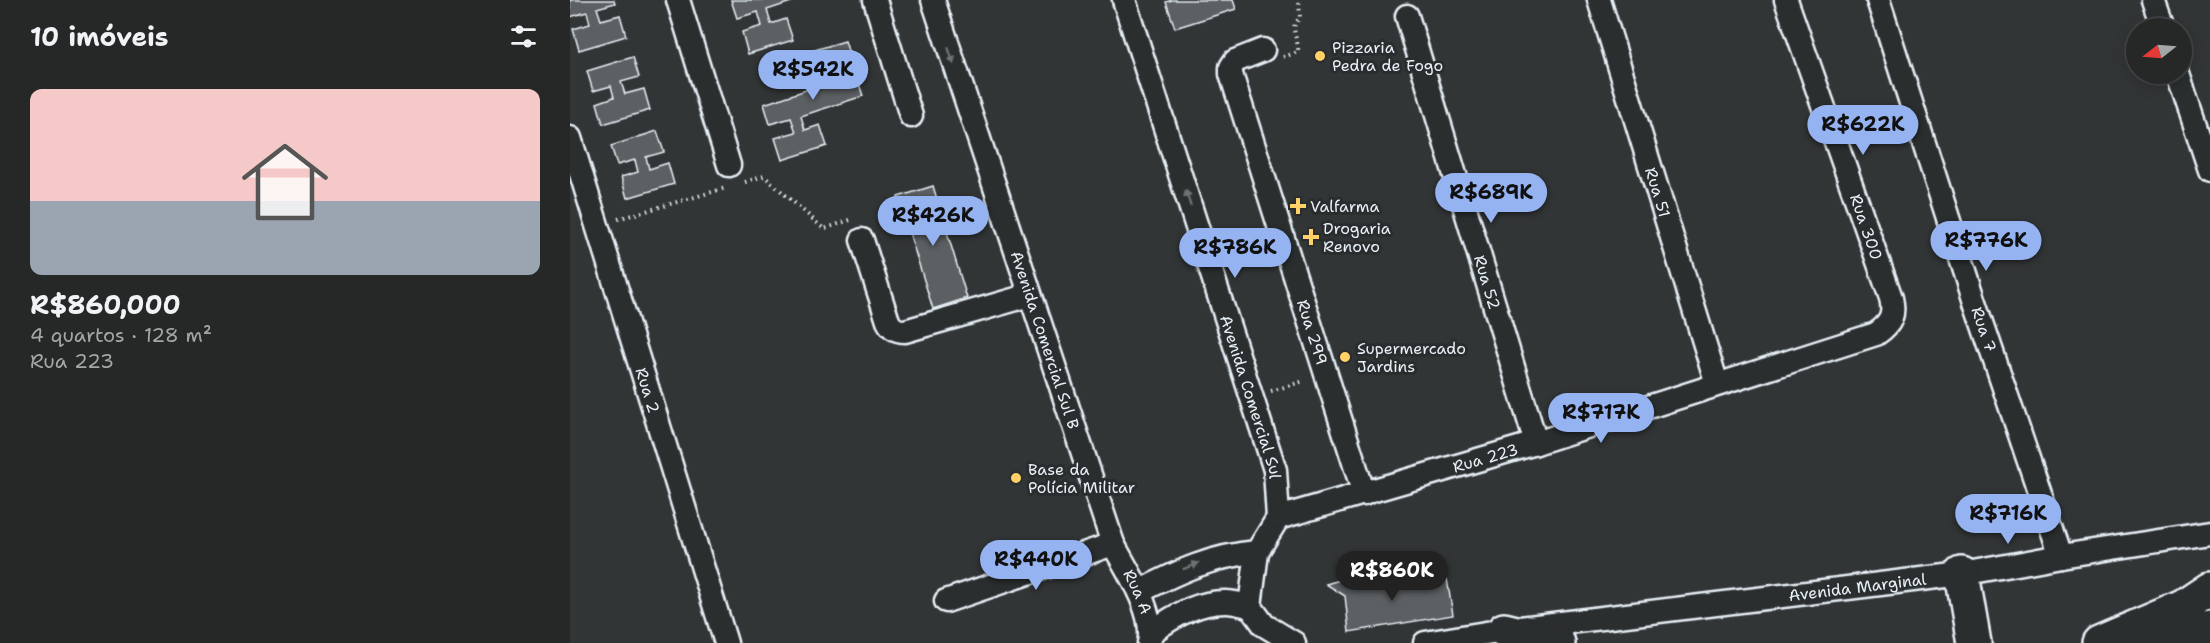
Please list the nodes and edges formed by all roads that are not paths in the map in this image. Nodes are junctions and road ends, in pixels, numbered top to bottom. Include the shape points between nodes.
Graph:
1 (678, 0) edge
2 (875, 0) edge
3 (933, 0) edge
4 (1124, 0) edge
5 (1599, 0) edge
6 (1786, 0) edge
7 (1878, 0) edge
8 (2153, 0) edge
9 (1407, 16) dead end
10 (2159, 18) edge
11 (1263, 50) road end
12 (2181, 84) edge
13 (911, 116) dead end
14 (570, 138) edge
15 (2210, 170) edge
16 (734, 178) road end
17 (862, 240) road end
18 (1030, 295) junction
19 (1892, 318) joint
20 (1717, 384) junction
21 (1536, 443) junction
22 (1364, 494) junction
23 (1278, 518) junction
24 (2210, 533) edge
25 (1113, 544) junction
26 (1257, 552) junction
27 (2061, 556) junction
28 (1962, 574) junction
29 (2210, 589) edge
30 (1139, 592) junction
31 (946, 601) dead end
32 (1251, 606) junction
33 (2210, 628) edge
34 (1504, 630) junction
35 (1150, 638) edge
36 (726, 643) edge
37 (1294, 643) edge
38 (1425, 643) edge
39 (1558, 643) edge
40 (1974, 643) edge
41 (2099, 643) edge
42 (2119, 643) edge

1 - 16 street
2 - 13 street
3 -> 18 street, Avenida Comercial Sul B
23 -> 4 street, Avenida Comercial Sul via 1275,470
5 - 20 street, Rua 51
6 - 19 street, Rua 300 via 1891,297
7 - 27 street, Rua 7
8 - 10 street
9 - 21 street, Rua 52
11 - 22 street, Rua 299 via 1235,61 1232,74
12 - 15 street
14 - 36 street, Rua 2
17 - 18 street via 888,321 898,331
18 - 25 street, Avenida Comercial Sul B
19 - 20 street, Rua 223 via 1876,334
20 - 21 street, Rua 223
21 - 22 street, Rua 223
22 - 23 street, Rua 223
23 - 26 street
24 - 27 street, Avenida Marginal
25 - 30 street, Rua A
25 - 31 street
30 -> 26 street via 1209,560
26 - 32 street
27 - 28 street, Avenida Marginal
28 - 34 street, Avenida Marginal
28 - 40 highway
29 - 41 highway via 2183,608
30 - 35 street, Rua A
32 - 35 street via 1226,602 1195,607 1168,619
32 - 37 street via 1264,625
33 - 42 highway
34 - 38 street, Avenida Marginal
34 - 39 highway

